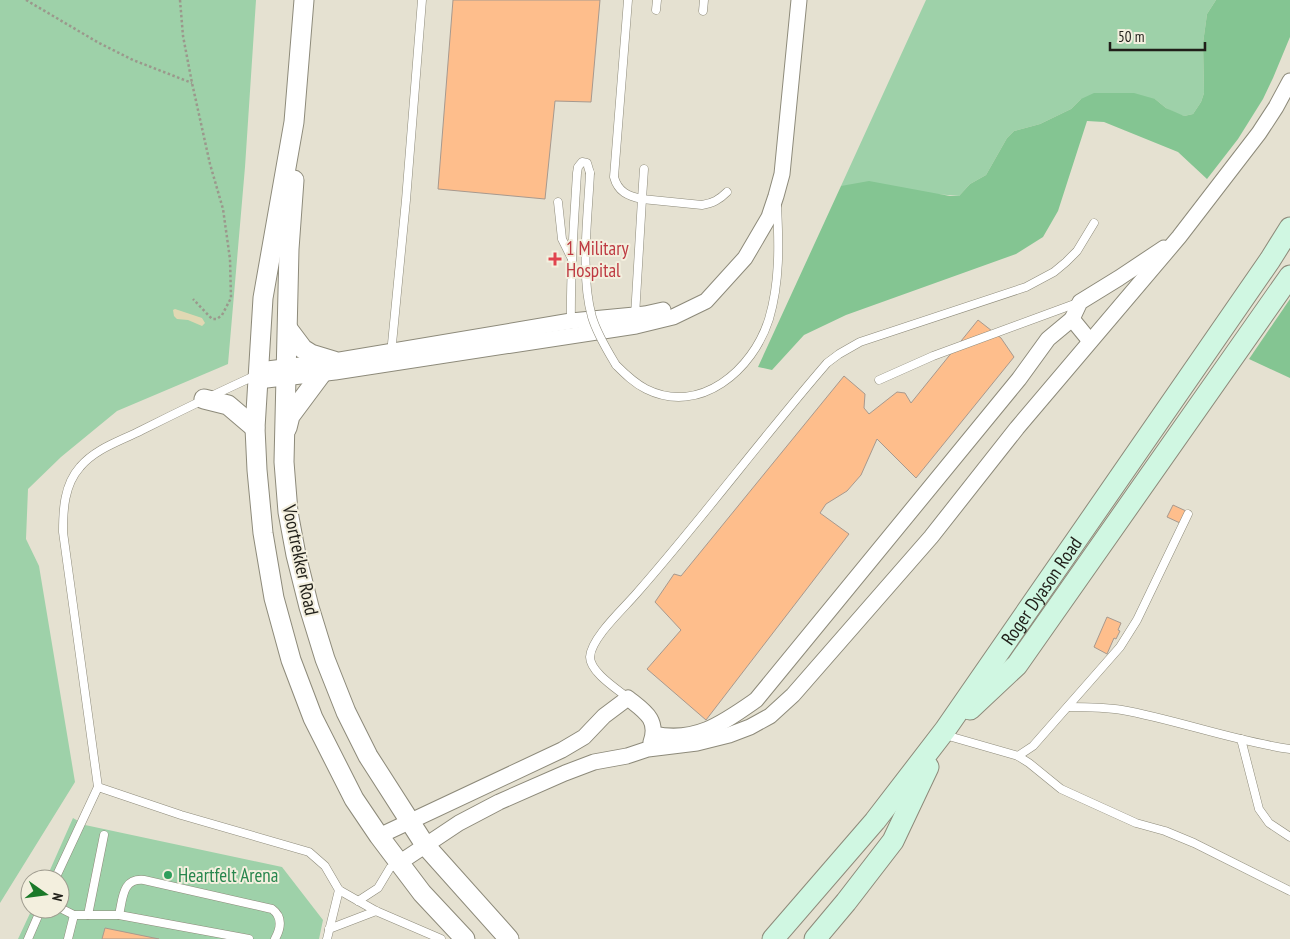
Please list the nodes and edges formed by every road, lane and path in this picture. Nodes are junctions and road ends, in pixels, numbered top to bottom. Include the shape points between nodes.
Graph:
1 (26, 0) edge
2 (180, 0) edge
3 (304, 0) edge
4 (422, 0) edge
5 (628, 0) edge
6 (657, 0) edge
7 (704, 0) edge
8 (799, 0) edge
9 (656, 10) dead end
10 (703, 11) dead end
11 (1290, 81) edge
12 (192, 83) junction
13 (294, 122) junction
14 (644, 169) dead end
15 (727, 192) dead end
16 (776, 196) junction
17 (642, 199) junction
18 (558, 202) dead end
19 (1094, 223) dead end
20 (1290, 228) edge
21 (1180, 237) junction
22 (571, 259) junction
23 (1290, 276) edge
24 (193, 300) dead end
25 (1080, 302) junction
26 (1072, 319) junction
27 (635, 321) junction
28 (571, 328) junction
29 (288, 329) junction
30 (1090, 342) junction
31 (391, 357) junction
32 (328, 367) junction
33 (286, 372) junction
34 (256, 377) junction
35 (879, 380) dead end
36 (204, 399) junction
37 (255, 428) junction
38 (284, 435) junction
39 (1188, 514) dead end
40 (628, 698) junction
41 (756, 700) junction
42 (1068, 707) junction
43 (770, 716) junction
44 (654, 734) junction
45 (943, 735) junction
46 (1241, 739) junction
47 (648, 748) junction
48 (1290, 748) edge
49 (1018, 756) junction
50 (98, 787) junction
51 (410, 822) junction
52 (104, 836) dead end
53 (380, 836) junction
54 (1290, 837) edge
55 (425, 845) junction
56 (399, 863) junction
57 (60, 869) edge
58 (339, 890) junction
59 (1290, 891) edge
60 (358, 901) junction
61 (376, 911) junction
62 (70, 913) edge
63 (74, 915) junction
64 (88, 915) junction
65 (119, 915) junction
66 (37, 919) edge
67 (329, 929) junction
68 (28, 939) edge
69 (68, 939) edge
70 (249, 939) edge
71 (276, 939) edge
72 (327, 939) edge
73 (441, 939) edge
74 (465, 939) edge
75 (509, 939) edge
76 (773, 939) edge
77 (815, 939) edge

1 - 12 path via 99,43
2 - 12 path
3 - 13 street, Voortrekker Road
4 - 31 lane
5 - 17 lane via 614,177 621,191
6 - 9 lane
7 - 10 lane
8 - 16 street via 785,150
11 - 21 street via 1259,134
12 - 24 path via 223,208 231,285 231,298 217,319 204,313
13 - 29 street, Voortrekker Road
13 - 34 street, Voortrekker Road via 263,298
14 - 17 lane
15 - 17 lane via 711,204 702,205
16 - 22 lane, bridge via 778,258 768,322 735,374 708,391 678,397 663,395 630,379 616,365 597,330 590,307 587,258 590,173 587,163 582,162 577,173
16 - 27 street via 769,218 745,258 706,301 666,319
17 - 27 lane
18 - 22 lane via 562,239
19 - 40 lane via 1077,251 1066,262 1026,287 868,340 827,363 593,647 590,655 593,668
20 - 76 main road, Roger Dyason Road via 945,730 875,821
21 - 25 street
21 - 30 street
22 - 28 lane
23 - 45 main road, Roger Dyason Road via 1018,665
25 - 26 street
25 - 35 lane via 933,356
26 - 30 street
26 - 41 street via 1040,350
27 - 28 street
28 - 31 street
29 - 32 street via 303,349
29 - 33 street, Voortrekker Road
30 - 43 street via 931,537 793,695
31 - 32 street
32 - 33 street
32 - 38 street via 290,416
33 - 34 street
33 - 38 street, Voortrekker Road
34 - 36 lane
34 - 37 street, Voortrekker Road
36 - 37 street via 228,405
36 - 50 lane via 95,453 79,467 63,507 63,532
37 - 53 street, Voortrekker Road via 256,470 266,552 274,598 291,660 333,759 354,799
38 - 51 street, Voortrekker Road via 288,512 309,607 325,659 368,756
39 - 42 lane via 1129,634
40 - 44 street via 648,714
40 - 51 street via 584,737 562,750
41 - 43 street
41 - 44 street via 708,730 675,736
42 - 46 lane via 1120,710
42 - 49 lane via 1033,746
43 - 47 street via 736,732 697,744
44 - 47 street
45 - 49 lane
45 - 77 main road, Roger Dyason Road via 893,841
46 - 48 lane
46 - 54 lane via 1259,808 1269,823
47 - 55 street via 628,756 594,762 540,784 465,820
49 - 59 lane via 1061,789 1136,823 1194,843
50 - 57 lane
50 - 58 lane via 309,852 325,866
51 - 53 street
51 - 55 street, Voortrekker Road
52 - 64 lane
53 - 56 street, Voortrekker Road
55 - 56 street
55 - 75 street, Voortrekker Road
56 - 60 lane via 390,868 378,888
56 - 74 street, Voortrekker Road
58 - 60 lane
58 - 67 lane
60 - 61 lane
61 - 67 lane
61 - 73 lane
62 - 63 lane
63 - 64 lane
63 - 69 lane
64 - 65 lane
65 - 70 lane
65 - 71 lane via 128,883 135,879 144,880 272,909 280,917
66 - 68 lane
67 - 72 lane

